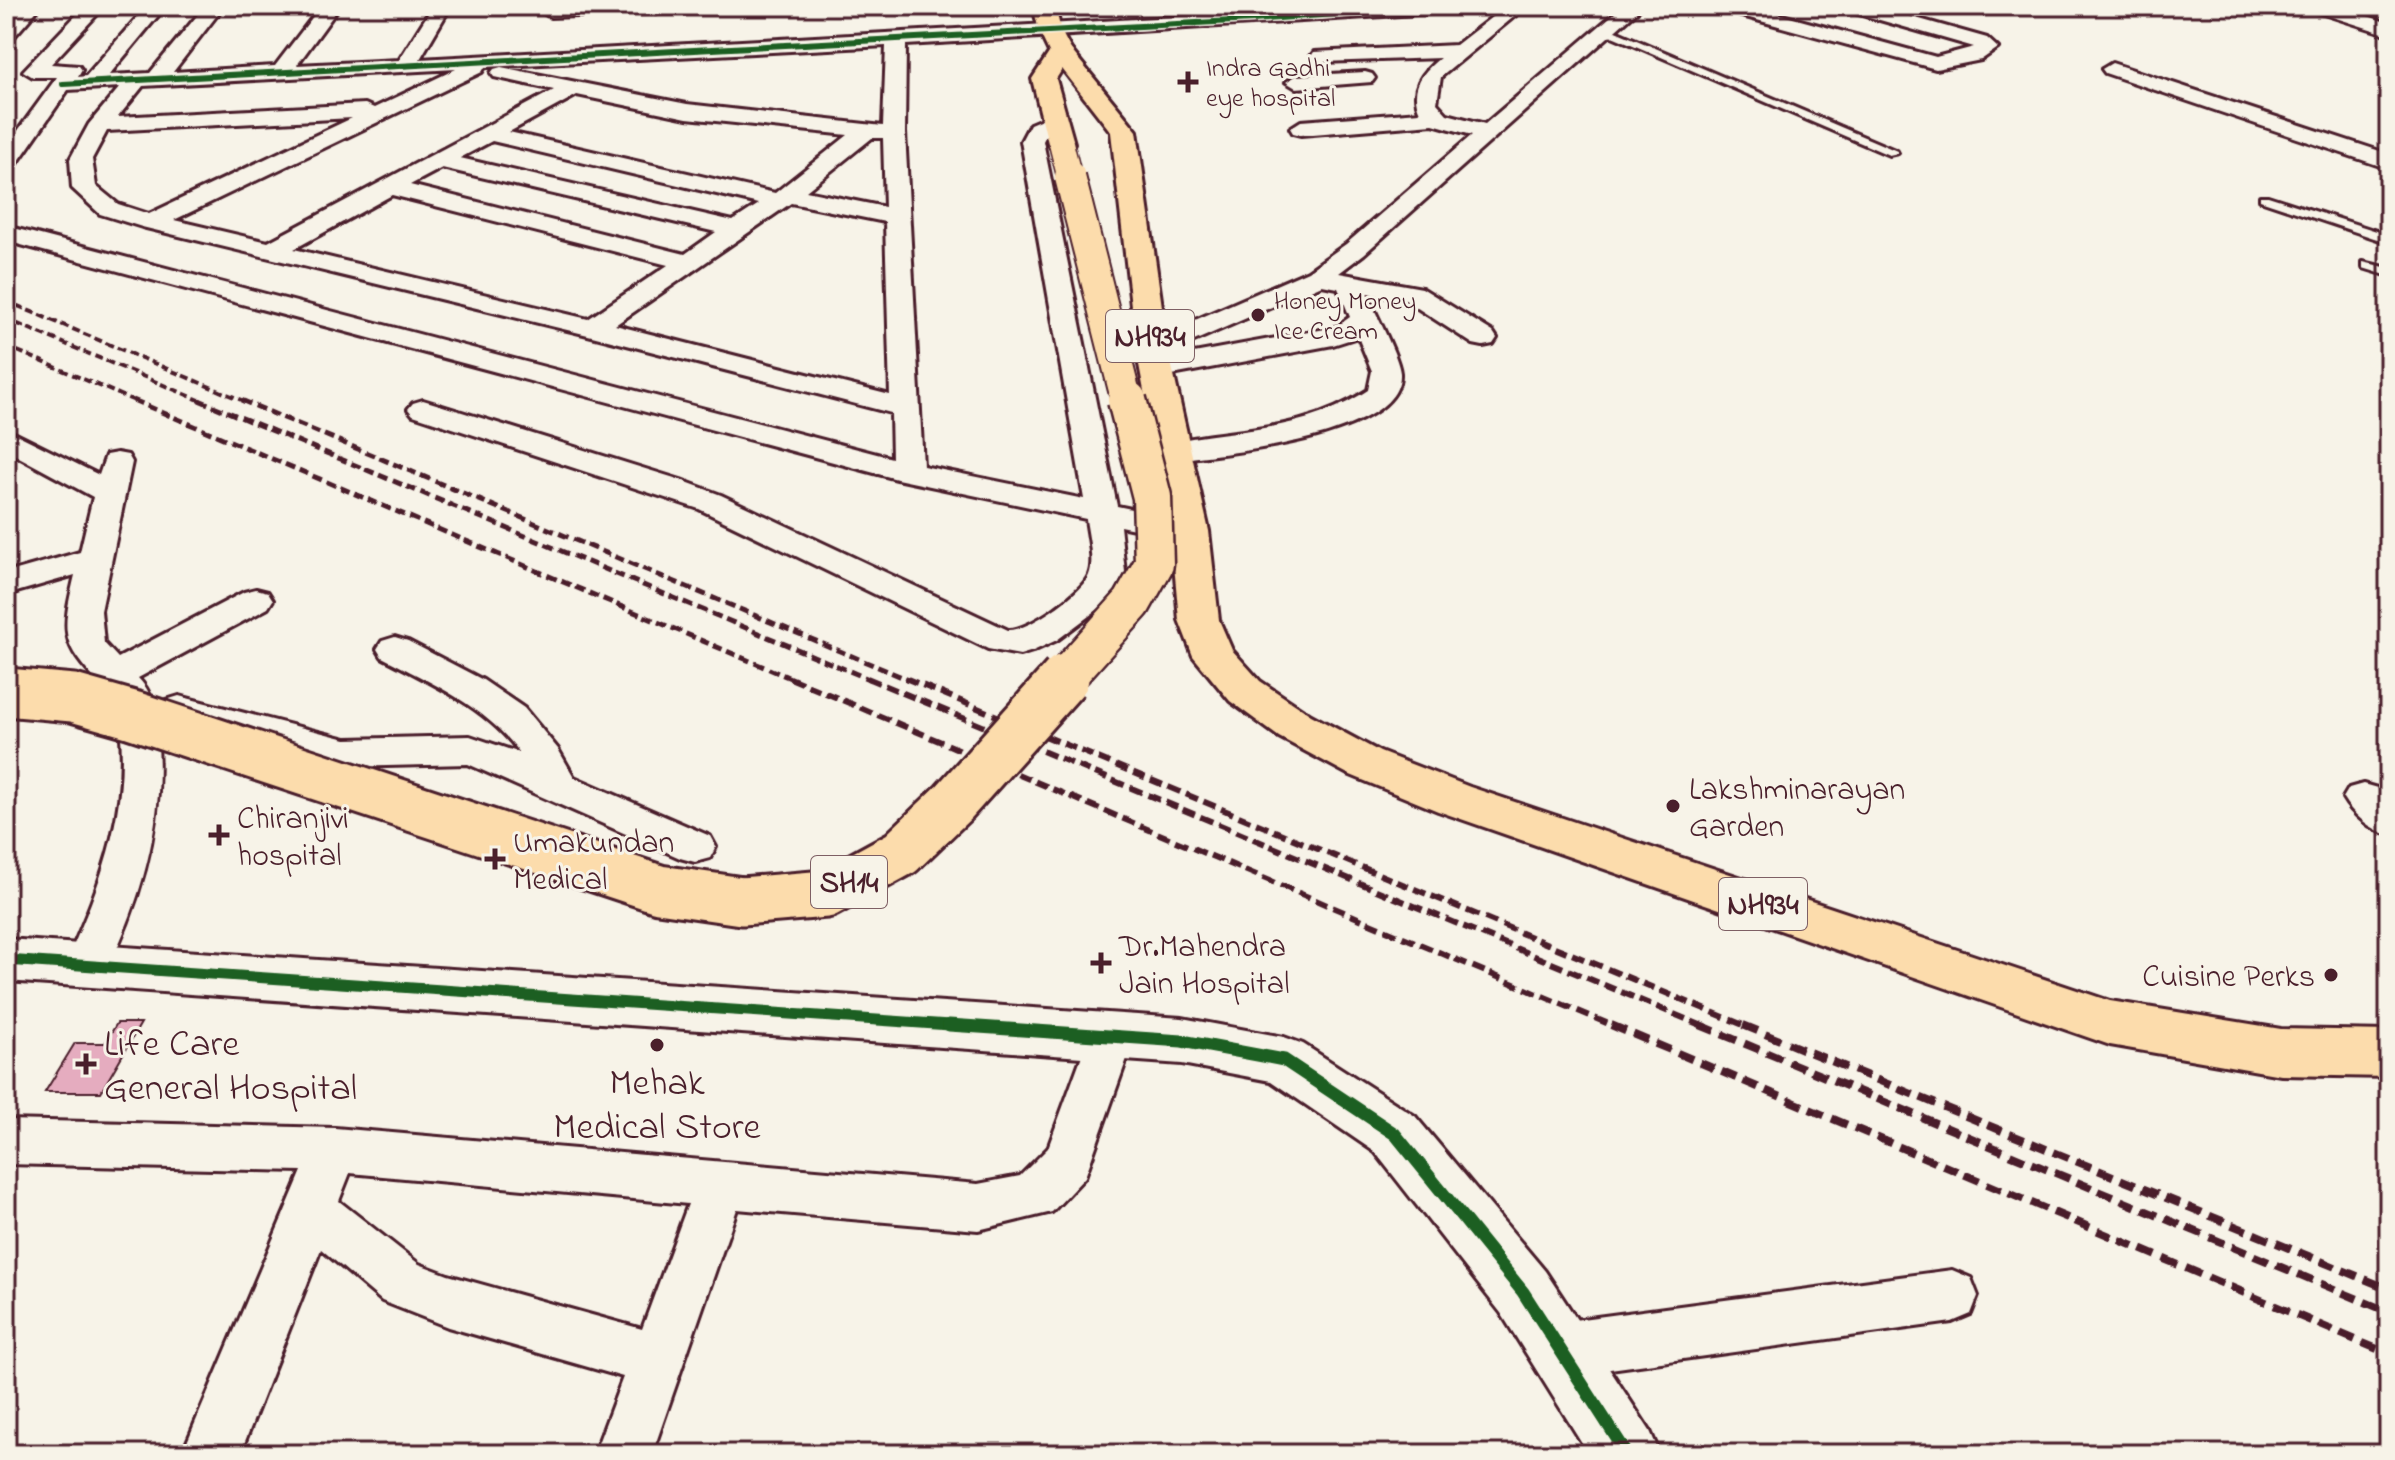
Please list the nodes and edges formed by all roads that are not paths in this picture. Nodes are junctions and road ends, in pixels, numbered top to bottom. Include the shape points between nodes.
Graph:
1 (96, 6) edge
2 (157, 6) edge
3 (215, 6) edge
4 (331, 6) edge
5 (442, 6) edge
6 (692, 6) edge
7 (1044, 6) edge
8 (1450, 6) edge
9 (1518, 6) edge
10 (1634, 6) edge
11 (1727, 6) edge
12 (1852, 6) edge
13 (2318, 6) edge
14 (31, 7) edge
15 (6, 8) edge
16 (551, 9) edge
17 (1246, 13) edge
18 (2389, 29) edge
19 (1606, 30) junction
20 (903, 32) junction
21 (1946, 32) junction
22 (6, 34) edge
23 (1458, 40) junction
24 (1056, 42) junction
25 (1886, 50) junction
26 (1321, 56) dead end
27 (530, 57) junction
28 (407, 63) junction
29 (481, 64) junction
30 (2112, 69) dead end
31 (282, 71) junction
32 (1432, 74) junction
33 (147, 79) junction
34 (92, 82) junction
35 (1296, 82) dead end
36 (63, 84) junction
37 (574, 88) junction
38 (382, 110) junction
39 (1435, 117) junction
40 (100, 125) junction
41 (1301, 128) dead end
42 (867, 131) junction
43 (1058, 131) junction
44 (894, 132) junction
45 (1490, 132) junction
46 (486, 133) junction
47 (1893, 153) dead end
48 (437, 160) junction
49 (2389, 162) edge
50 (6, 163) edge
51 (388, 187) junction
52 (783, 198) junction
53 (2264, 198) dead end
54 (898, 217) junction
55 (151, 222) junction
56 (738, 230) junction
57 (6, 233) edge
58 (2389, 239) edge
59 (271, 251) junction
60 (691, 263) junction
61 (2367, 265) dead end
62 (2389, 272) edge
63 (1317, 277) junction
64 (1349, 282) junction
65 (1365, 319) junction
66 (593, 328) junction
67 (1483, 338) dead end
68 (1154, 359) junction
69 (907, 408) junction
70 (423, 409) dead end
71 (6, 438) edge
72 (1173, 451) junction
73 (908, 472) junction
74 (1102, 512) junction
75 (1190, 531) junction
76 (96, 558) junction
77 (6, 584) edge
78 (256, 600) dead end
79 (395, 649) dead end
80 (124, 686) junction
81 (6, 692) edge
82 (559, 786) junction
83 (695, 847) dead end
84 (6, 960) edge
85 (87, 965) junction
86 (1112, 1036) junction
87 (2389, 1054) edge
88 (6, 1142) edge
89 (335, 1150) junction
90 (721, 1184) junction
91 (311, 1209) junction
92 (1952, 1296) dead end
93 (1559, 1349) junction
94 (657, 1360) junction
95 (211, 1454) edge
96 (623, 1454) edge
97 (1627, 1454) edge

1 - 36 street via 33,71 72,70
2 - 34 street
3 - 33 street
4 - 31 street
5 - 28 street
6 - 16 street
7 - 24 main road, NH934
8 - 17 street
9 - 23 street via 1488,29
10 - 19 street
11 - 25 street
12 - 21 street
13 - 18 street
14 - 15 street
14 - 22 street
16 - 27 street
17 - 24 street
19 - 45 street
19 - 47 lane
20 - 24 street
20 - 27 street
20 - 44 street
21 - 25 street
21 - 25 street via 1988,48 1936,63
23 - 26 street
23 - 32 street
24 - 43 main road, SH14 via 1044,79
24 - 68 main road, NH934 via 1124,131
27 - 29 street
28 - 29 street
28 - 31 street
29 - 37 street
29 - 38 street
30 - 49 street
31 - 33 street
32 - 35 street
32 - 39 street via 1424,99
33 - 34 street
33 - 40 street
34 - 36 street
36 - 50 street
37 - 42 street via 687,111
37 - 46 street
38 - 40 street
38 - 55 street
39 - 41 street
39 - 45 street
40 - 55 street via 81,159 84,188 109,209
42 - 44 street
42 - 52 street
43 - 74 street via 1038,129 1032,141
43 - 81 main road, SH14, bridge via 1152,497 1154,564 1132,603 954,802 901,853 826,894 742,901 659,889 133,715 73,698
44 - 54 street
45 - 63 street
46 - 48 street
46 - 52 street
48 - 51 street
48 - 56 street
51 - 59 street
51 - 60 street
52 - 54 street
52 - 56 street
53 - 58 lane
54 - 69 street
55 - 59 street
56 - 60 street
57 - 73 street
59 - 66 street
60 - 66 street
61 - 62 lane
63 - 64 street
63 - 68 street
64 - 65 street
64 - 67 street via 1413,294
65 - 68 street via 1333,337
65 - 72 street via 1386,371 1382,394 1359,412 1314,429
66 - 69 street
68 - 72 main road, NH934
69 - 73 street
70 - 74 street via 697,497 1001,641 1020,643 1044,632 1097,593 1108,572
71 - 76 street via 114,478
72 - 75 main road, NH934
73 - 74 street
74 - 75 street
75 - 87 main road, NH934 via 1199,620 1214,656 1245,691 1295,726 1364,763 1454,799 2110,1023 2281,1052
76 - 77 street
76 - 80 street via 84,611 86,646
78 - 80 street
79 - 82 street via 505,712 526,730
80 - 82 street via 346,753 470,750
80 - 85 street via 141,767 137,819 120,889
82 - 83 street
84 - 85 street
85 - 86 street
86 - 90 street via 1068,1161 1034,1196 978,1207
86 - 93 street via 1182,1041 1284,1060 1395,1134 1523,1292
88 - 89 street
89 - 90 street
89 - 91 street
90 - 94 street
91 - 94 street via 401,1283
91 - 95 street
92 - 93 street
93 - 97 street
94 - 96 street

